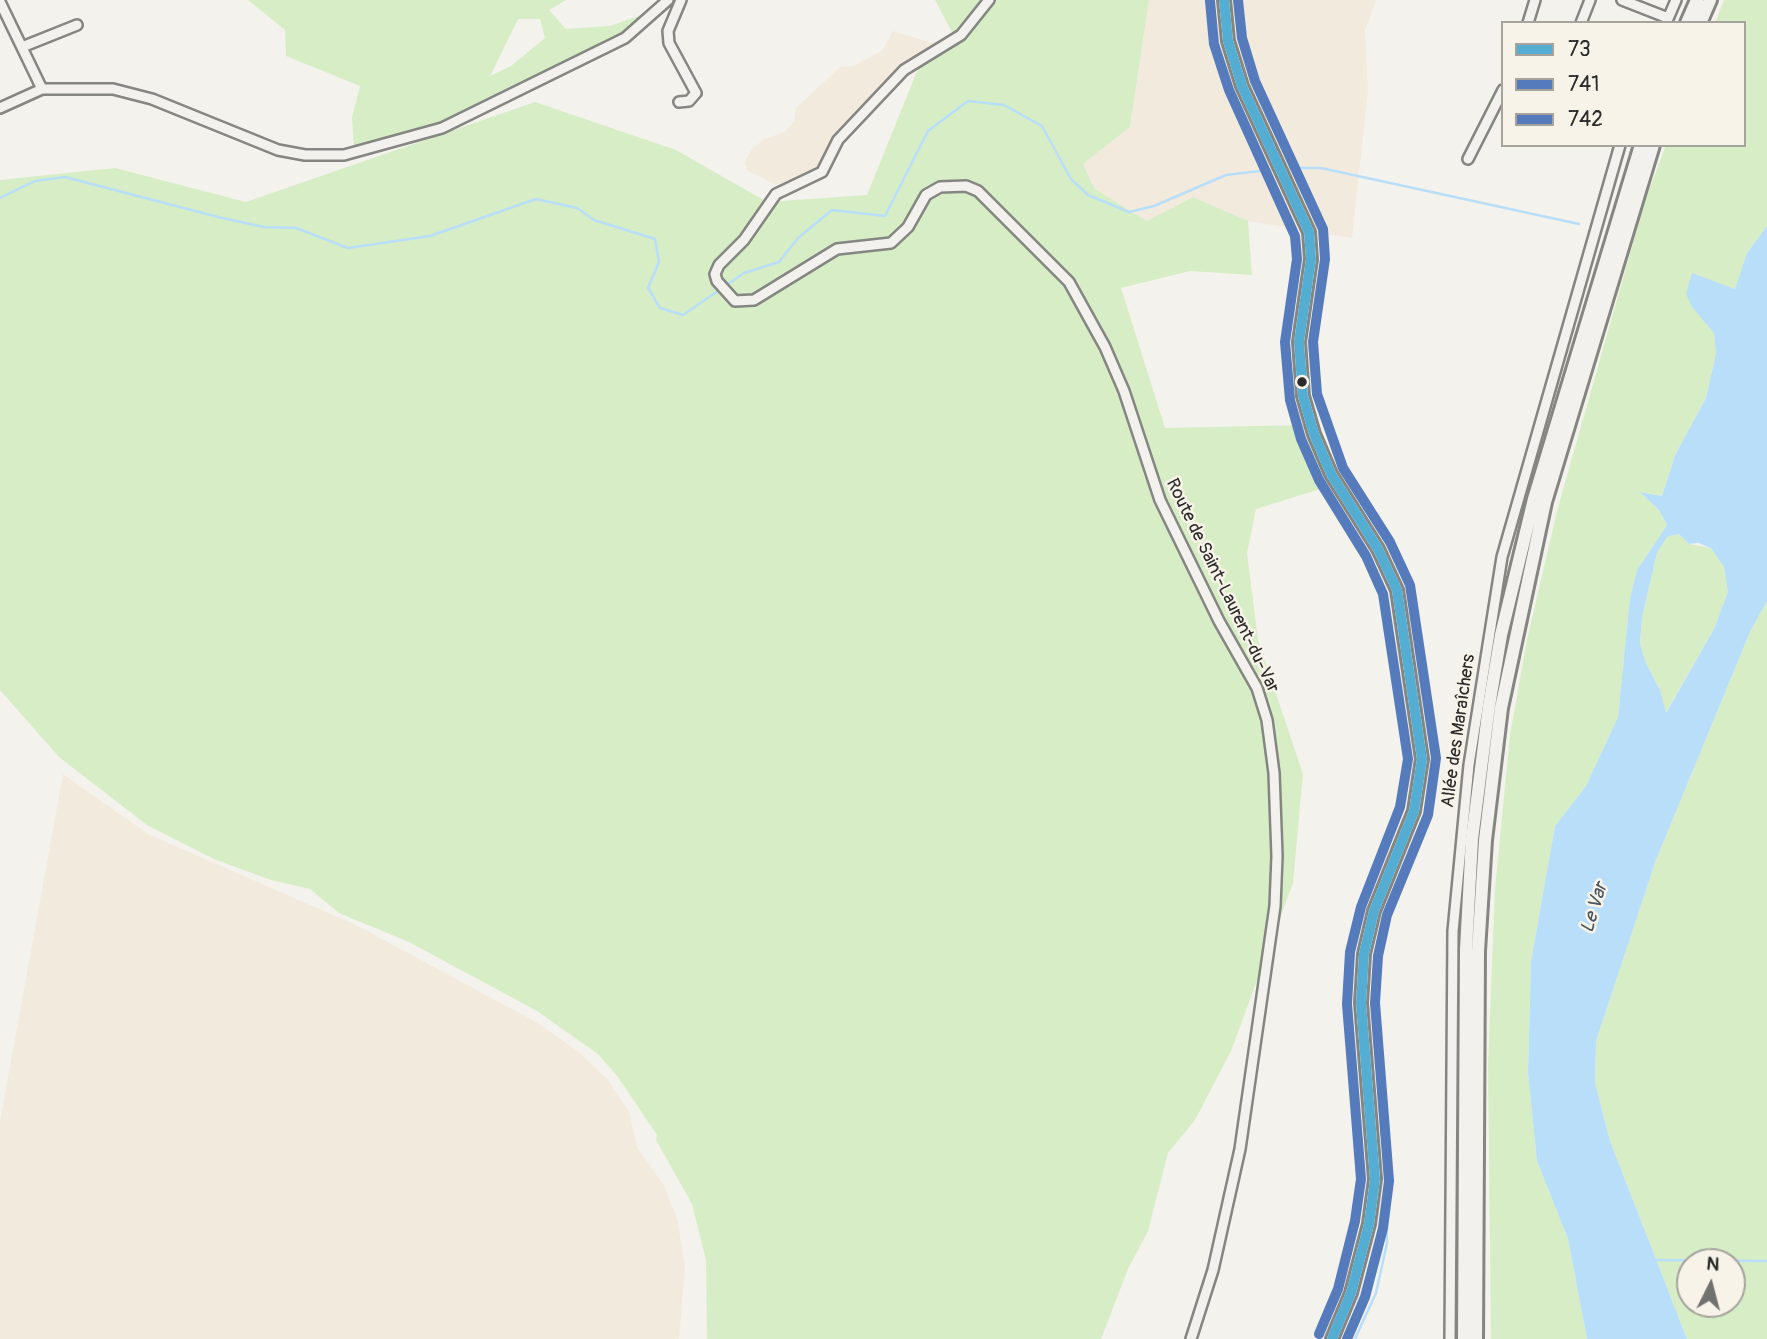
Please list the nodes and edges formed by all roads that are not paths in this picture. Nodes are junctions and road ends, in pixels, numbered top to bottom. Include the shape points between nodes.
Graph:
1 (668, 0) edge
2 (681, 0) edge
3 (989, 0) edge
4 (1224, 0) edge
5 (1535, 0) edge
6 (1590, 0) edge
7 (1622, 0) edge
8 (1676, 0) edge
9 (1697, 0) edge
10 (1710, 0) edge
11 (0, 2) edge
12 (1667, 20) edge
13 (1529, 21) edge
14 (1582, 21) edge
15 (1688, 21) edge
16 (1701, 21) edge
17 (77, 25) dead end
18 (22, 47) junction
19 (42, 89) junction
20 (1501, 94) edge
21 (679, 102) dead end
22 (0, 108) edge
23 (1619, 147) edge
24 (1640, 147) edge
25 (1653, 147) edge
26 (1468, 159) dead end
27 (1191, 1339) edge
28 (1332, 1339) edge
29 (1450, 1339) edge
30 (1464, 1339) edge
31 (1476, 1339) edge

1 - 19 street via 625,38 442,128 344,155 278,150 133,92
2 - 21 street via 670,24 669,43 696,93 689,101
3 - 27 street, Route de Saint-Laurent-du-Var via 961,35 904,70 838,140 822,172 788,186 770,200 715,274 734,301 745,303 836,249 891,243 908,227 926,195 940,187 959,185 978,191 1061,273 1083,303 1125,391 1160,499 1253,680 1271,740 1275,906 1240,1149 1216,1258
4 - 28 main road via 1237,74 1304,218 1312,245 1299,342 1303,396 1331,474 1374,542 1397,590 1422,759 1415,811 1374,911 1363,962 1361,1003 1375,1180 1355,1281
5 - 13 street
6 - 14 street
7 - 12 street
8 - 12 street
9 - 15 highway
10 - 16 highway
11 - 18 street
17 - 18 street
18 - 19 street
19 - 22 street
20 - 26 street
23 - 29 street, Allée des Maraîchers via 1502,557 1469,765 1453,931
24 - 30 highway via 1534,499 1489,706 1472,839 1466,949
25 - 31 highway via 1545,502 1501,708 1478,951

